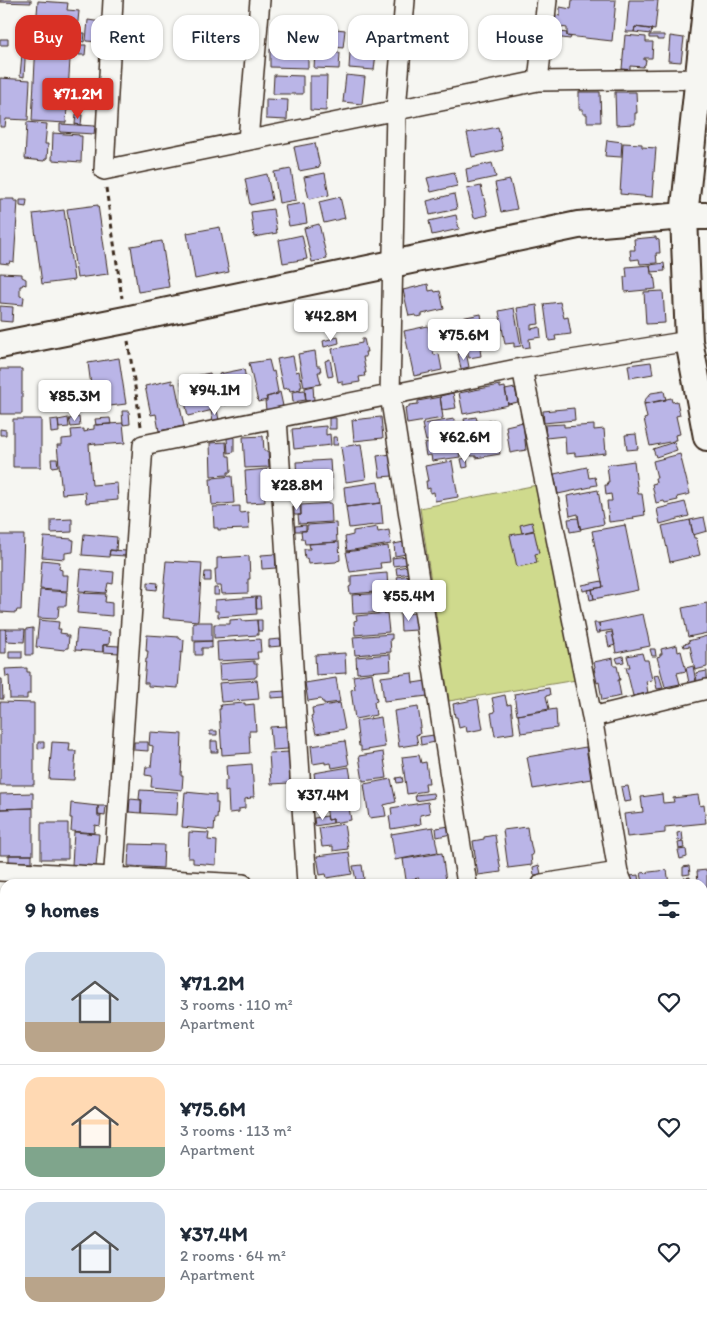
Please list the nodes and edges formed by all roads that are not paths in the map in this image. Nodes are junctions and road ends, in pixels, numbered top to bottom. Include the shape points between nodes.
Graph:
1 (113, 0) edge
2 (260, 0) edge
3 (405, 0) edge
4 (547, 0) edge
5 (707, 0) edge
6 (698, 79) junction
7 (538, 82) junction
8 (396, 110) junction
9 (248, 140) junction
10 (695, 216) edge
11 (393, 264) junction
12 (689, 341) junction
13 (0, 345) edge
14 (522, 368) junction
15 (390, 394) junction
16 (277, 418) junction
17 (706, 427) edge
18 (707, 689) edge
19 (592, 717) junction
20 (0, 872) edge
21 (620, 878) edge
22 (88, 879) edge
23 (113, 879) edge
24 (307, 879) edge
25 (466, 879) edge
26 (607, 879) edge

1 - 9 street via 104,170
2 - 9 street
3 - 8 street
4 - 7 street
5 - 6 street
6 - 7 street
6 - 10 street
7 - 8 street
8 - 9 street
8 - 11 street
10 - 11 street via 578,225
10 - 12 street
11 - 13 street
11 - 15 street
12 - 14 street
12 - 17 street
14 - 15 street
14 - 19 street
15 - 16 street
15 - 25 street
16 - 23 street via 143,445
16 - 24 street
18 - 19 street
19 - 21 street
20 - 22 street
21 - 26 street

